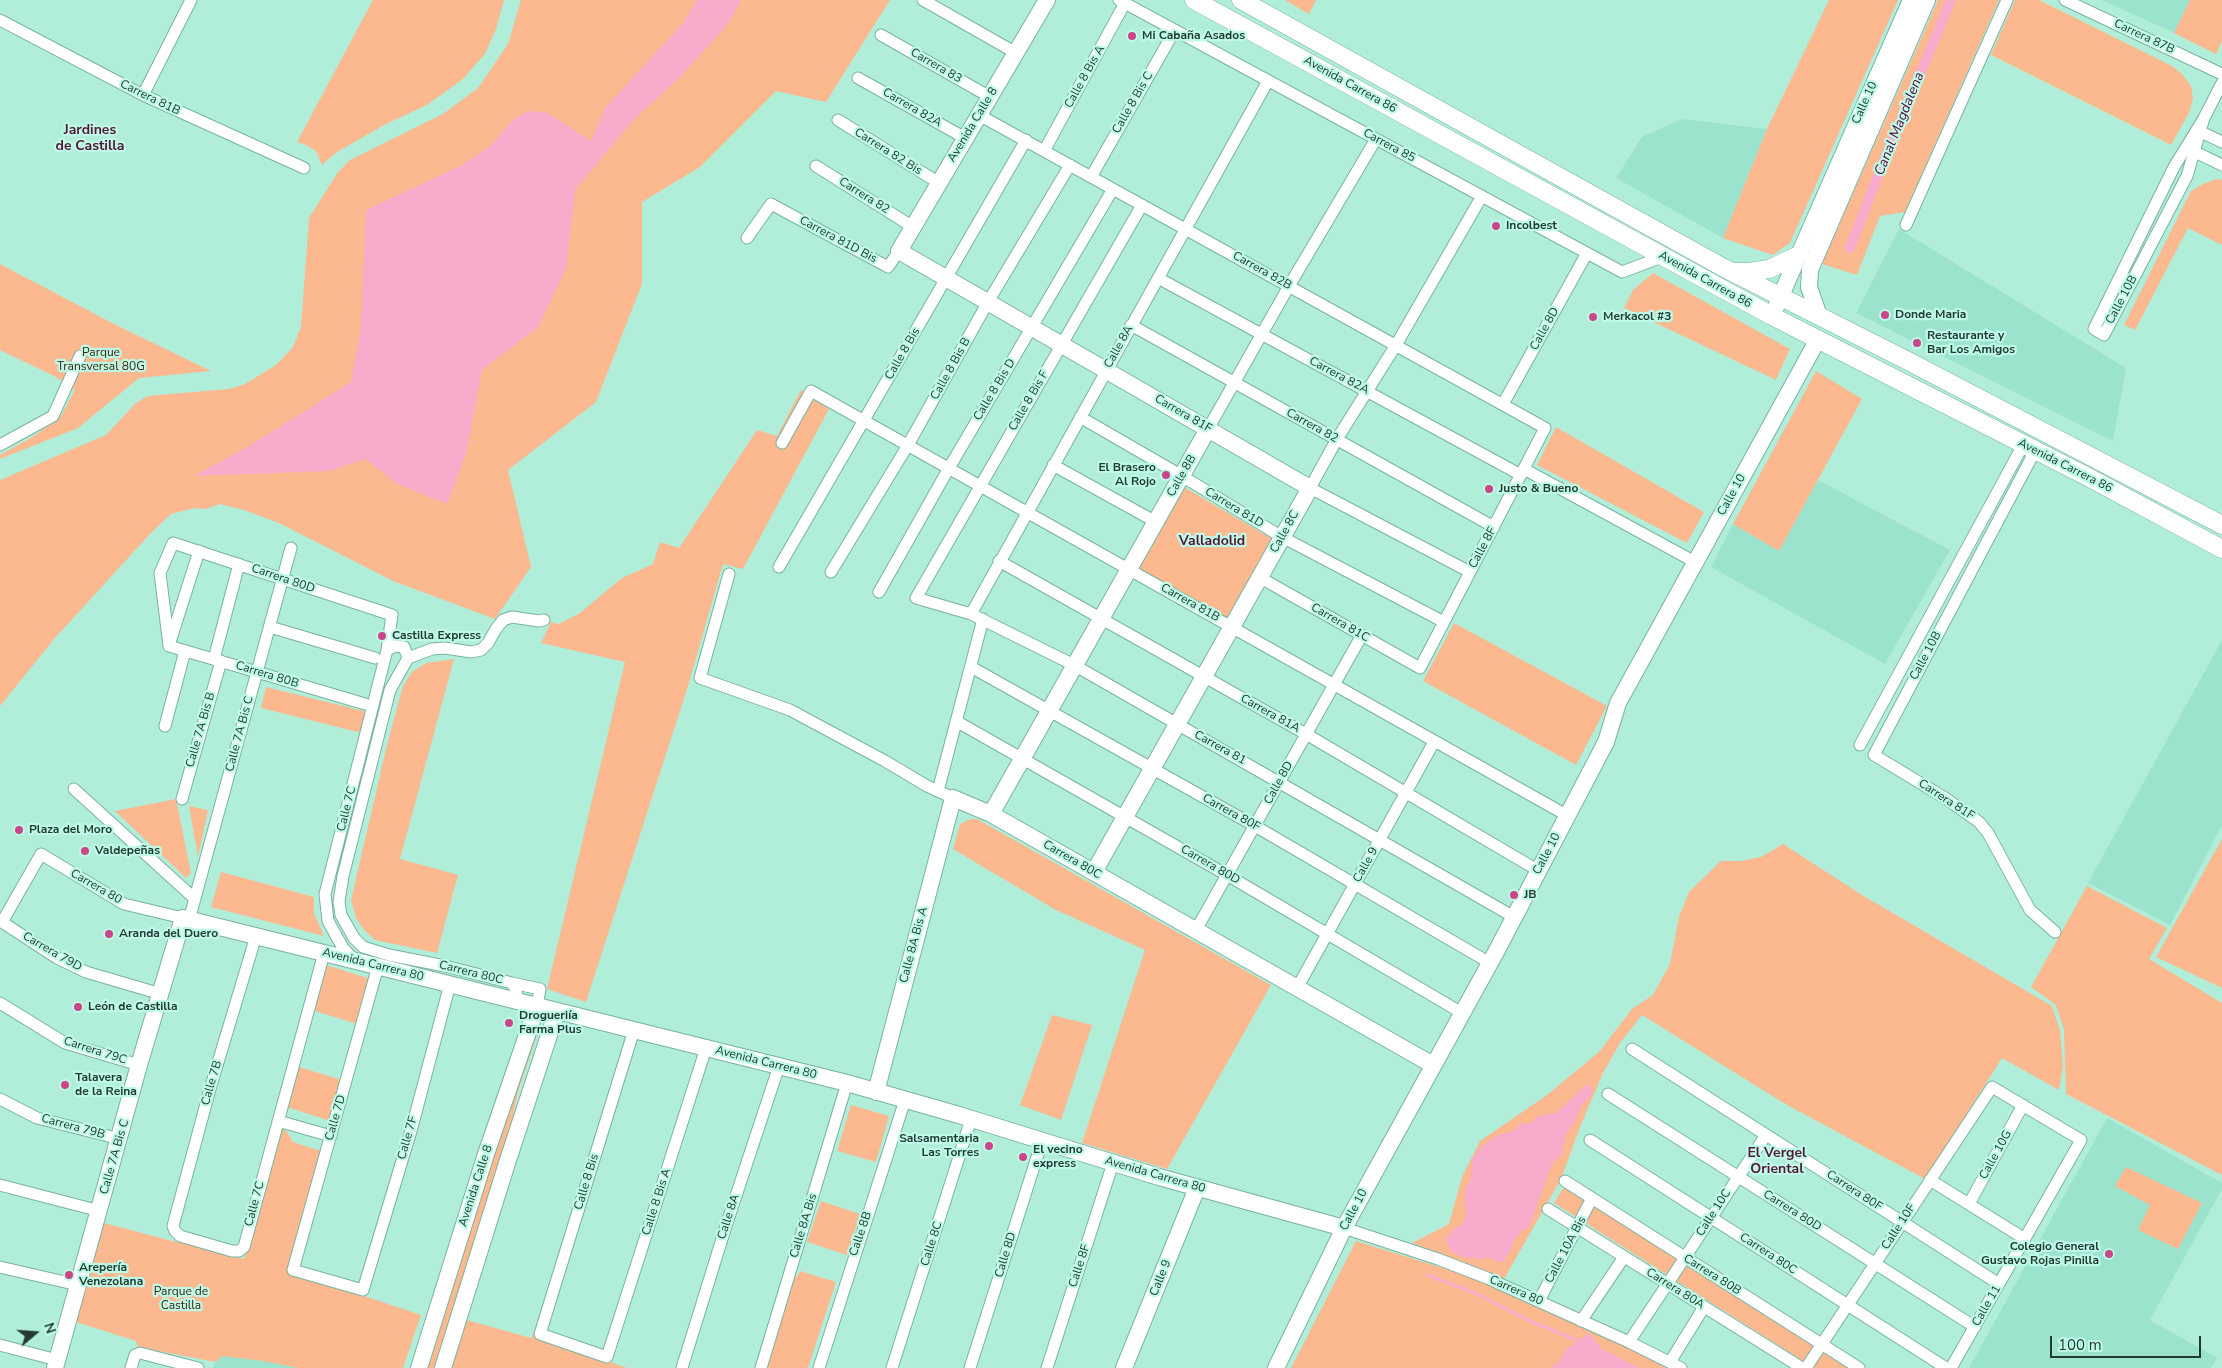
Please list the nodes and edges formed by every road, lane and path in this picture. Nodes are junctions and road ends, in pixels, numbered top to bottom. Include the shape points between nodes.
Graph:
1 (191, 0) edge
2 (923, 0) edge
3 (1047, 0) edge
4 (1194, 0) edge
5 (1241, 0) edge
6 (1911, 0) edge
7 (1927, 0) edge
8 (2007, 0) edge
9 (2066, 0) edge
10 (1122, 2) edge
11 (0, 20) edge
12 (1175, 30) junction
13 (881, 35) dead end
14 (1016, 53) junction
15 (2222, 74) edge
16 (858, 78) dead end
17 (1268, 81) junction
18 (2222, 83) edge
19 (143, 95) junction
20 (990, 97) junction
21 (979, 115) junction
22 (838, 120) dead end
23 (2199, 130) junction
24 (965, 138) junction
25 (1376, 139) junction
26 (1026, 140) junction
27 (2222, 142) edge
28 (2190, 149) junction
29 (1044, 150) junction
30 (2222, 164) edge
31 (1070, 165) junction
32 (816, 166) dead end
33 (304, 168) dead end
34 (1091, 177) junction
35 (939, 183) junction
36 (1113, 189) junction
37 (1482, 196) junction
38 (1142, 205) junction
39 (1906, 225) dead end
40 (913, 227) junction
41 (1186, 229) junction
42 (747, 238) dead end
43 (898, 251) junction
44 (1587, 253) junction
45 (1798, 255) junction
46 (1662, 256) junction
47 (1730, 272) junction
48 (946, 278) junction
49 (1158, 278) junction
50 (1289, 286) junction
51 (1780, 297) junction
52 (988, 302) junction
53 (1772, 316) junction
54 (1819, 316) junction
55 (1131, 325) junction
56 (1032, 328) junction
57 (1262, 334) junction
58 (1817, 341) junction
59 (1062, 344) junction
60 (1396, 346) junction
61 (80, 356) dead end
62 (1106, 370) junction
63 (1234, 382) junction
64 (1366, 391) junction
65 (1503, 404) junction
66 (1080, 417) junction
67 (865, 421) junction
68 (1545, 428) joint
69 (1208, 429) junction
70 (1337, 439) junction
71 (782, 443) dead end
72 (908, 445) junction
73 (0, 446) edge
74 (2029, 448) junction
75 (1053, 465) junction
76 (949, 468) junction
77 (1522, 472) junction
78 (1182, 476) junction
79 (980, 486) junction
80 (1310, 488) junction
81 (1028, 512) junction
82 (1156, 522) junction
83 (2222, 525) edge
84 (1494, 527) junction
85 (1282, 537) junction
86 (291, 548) dead end
87 (2222, 549) edge
88 (199, 551) junction
89 (999, 561) junction
90 (1695, 562) junction
91 (239, 564) junction
92 (779, 567) dead end
93 (1129, 569) junction
94 (831, 572) dead end
95 (1470, 572) junction
96 (729, 574) dead end
97 (1259, 577) junction
98 (283, 579) junction
99 (879, 592) dead end
100 (916, 598) joint
101 (971, 614) junction
102 (392, 615) joint
103 (1101, 618) junction
104 (983, 619) junction
105 (544, 620) dead end
106 (1444, 622) junction
107 (270, 627) junction
108 (1232, 627) junction
109 (1362, 635) junction
110 (169, 646) junction
111 (386, 650) junction
112 (185, 651) junction
113 (375, 658) dead end
114 (408, 658) junction
115 (217, 660) junction
116 (1074, 665) junction
117 (971, 667) junction
118 (1420, 668) joint
119 (257, 672) junction
120 (1204, 676) junction
121 (1334, 684) junction
122 (366, 704) dead end
123 (1049, 710) junction
124 (956, 721) junction
125 (1177, 723) junction
126 (165, 726) dead end
127 (1306, 734) junction
128 (1434, 742) junction
129 (1860, 745) dead end
130 (1874, 755) joint
131 (1022, 758) junction
132 (1152, 768) junction
133 (1280, 781) junction
134 (74, 789) dead end
135 (1406, 793) junction
136 (945, 794) junction
137 (182, 799) dead end
138 (990, 814) junction
139 (1125, 816) junction
140 (1568, 816) junction
141 (1254, 826) junction
142 (1380, 840) junction
143 (1539, 871) junction
144 (1094, 872) junction
145 (1227, 875) junction
146 (1355, 884) junction
147 (195, 900) junction
148 (342, 915) joint
149 (1514, 918) junction
150 (186, 919) junction
151 (2, 922) joint
152 (1196, 930) junction
153 (2055, 932) dead end
154 (1327, 933) junction
155 (256, 936) junction
156 (324, 953) junction
157 (354, 961) junction
158 (1490, 963) junction
159 (378, 966) junction
160 (512, 983) junction
161 (450, 984) junction
162 (1297, 988) junction
163 (161, 994) junction
164 (517, 1001) junction
165 (0, 1003) edge
166 (537, 1006) junction
167 (558, 1011) junction
168 (1462, 1013) junction
169 (634, 1030) junction
170 (706, 1048) junction
171 (1632, 1049) dead end
172 (139, 1065) junction
173 (1433, 1065) junction
174 (779, 1066) junction
175 (847, 1084) junction
176 (876, 1092) junction
177 (1608, 1094) dead end
178 (0, 1099) edge
179 (905, 1100) junction
180 (2023, 1105) junction
181 (971, 1119) junction
182 (278, 1122) junction
183 (1766, 1134) junction
184 (331, 1136) junction
185 (120, 1139) junction
186 (1590, 1140) dead end
187 (1043, 1142) junction
188 (1113, 1163) junction
189 (1738, 1177) junction
190 (1930, 1180) junction
191 (1565, 1181) dead end
192 (0, 1185) edge
193 (1197, 1188) junction
194 (1592, 1198) junction
195 (1969, 1204) junction
196 (100, 1210) junction
197 (1548, 1210) dead end
198 (1711, 1218) junction
199 (1902, 1222) junction
200 (1344, 1228) junction
201 (1577, 1228) junction
202 (2025, 1239) junction
203 (239, 1251) joint
204 (1624, 1257) junction
205 (1685, 1257) junction
206 (1875, 1264) junction
207 (0, 1267) edge
208 (294, 1270) joint
209 (1667, 1284) junction
210 (1999, 1284) junction
211 (78, 1286) junction
212 (1539, 1301) junction
213 (1847, 1305) junction
214 (1704, 1307) junction
215 (1581, 1321) junction
216 (1975, 1327) junction
217 (1628, 1342) junction
218 (1822, 1344) junction
219 (0, 1345) edge
220 (607, 1357) joint
221 (1670, 1362) junction
222 (56, 1364) edge
223 (131, 1368) edge
224 (198, 1368) edge
225 (419, 1368) edge
226 (443, 1368) edge
227 (682, 1368) edge
228 (761, 1368) edge
229 (818, 1368) edge
230 (892, 1368) edge
231 (970, 1368) edge
232 (1047, 1368) edge
233 (1124, 1368) edge
234 (1276, 1368) edge
235 (1681, 1368) edge
236 (1802, 1368) edge
237 (1806, 1368) edge
238 (1859, 1368) edge
239 (1946, 1368) edge
240 (1951, 1368) edge

1 - 19 street
2 - 14 street
3 - 14 street, Avenida Calle 8
4 - 46 main road, Avenida Carrera 86
5 - 47 main road, Avenida Carrera 86
6 - 45 street, Calle 10
7 - 54 street, Calle 10 via 1810,270 1809,287
8 - 39 street
9 - 15 street, Carrera 87B
10 - 12 street, Carrera 85
10 - 29 street, Calle 8 Bis A
11 - 19 street, Carrera 81B
12 - 17 street, Carrera 85
12 - 34 street, Calle 8 Bis C
13 - 20 street, Carrera 83
14 - 20 street, Avenida Calle 8
16 - 24 street, Carrera 82A
17 - 25 street, Carrera 85
17 - 41 street, Calle 8A
18 - 23 street, Calle 10B
19 - 33 street, Carrera 81B
20 - 21 street, Avenida Calle 8
21 - 24 street, Avenida Calle 8
21 - 26 street, Carrera 82B
22 - 35 street, Carrera 82 Bis
23 - 27 street
23 - 28 street, Calle 10B
24 - 35 street, Avenida Calle 8
25 - 37 street, Carrera 85
25 - 50 street, Calle 8B
26 - 29 street, Carrera 82B
26 - 48 street, Calle 8 Bis
28 - 28 street, Calle 10B via 2174,167 2094,329 2104,335 2187,176
28 - 30 street
29 - 31 street, Carrera 82B
31 - 34 street, Carrera 82B
31 - 52 street, Calle 8 Bis B
32 - 40 street, Carrera 82
34 - 36 street, Carrera 82B
35 - 40 street, Avenida Calle 8
36 - 38 street, Carrera 82B
36 - 56 street, Calle 8 Bis D
37 - 44 street, Carrera 85
37 - 60 street, Calle 8C
38 - 41 street, Carrera 82B
38 - 59 street, Calle 8 Bis F
40 - 43 street, Avenida Calle 8
41 - 49 street, Calle 8A
41 - 50 street, Carrera 82B
42 - 43 street, Carrera 81D Bis via 771,204 888,267
43 - 48 street, Carrera 81F
44 - 46 street, Carrera 85 via 1622,272
44 - 65 street, Calle 8D
45 - 47 main road via 1768,269
45 - 51 street, Calle 10
46 - 53 main road, Avenida Carrera 86
47 - 51 main road, Avenida Carrera 86
48 - 52 street, Carrera 81F
48 - 67 street, Calle 8 Bis
49 - 55 street, Calle 8A
49 - 57 street, Carrera 82A
50 - 57 street, Calle 8B
50 - 60 street, Carrera 82B
51 - 53 street, Calle 10
51 - 54 main road, Avenida Carrera 86
52 - 56 street, Carrera 81F
52 - 72 street, Calle 8 Bis B
53 - 58 main road, Avenida Carrera 86
54 - 83 main road, Avenida Carrera 86
55 - 62 street, Calle 8A
55 - 63 street, Carrera 82
56 - 59 street, Carrera 81F
56 - 76 street, Calle 8 Bis D
57 - 63 street, Calle 8B
57 - 64 street, Carrera 82A
58 - 74 main road, Avenida Carrera 86
58 - 90 street, Calle 10
59 - 62 street, Carrera 81F
59 - 79 street, Calle 8 Bis F
60 - 64 street, Calle 8C
60 - 65 street, Carrera 82B
61 - 73 street via 53,416
62 - 66 street, Calle 8A
62 - 69 street, Carrera 81F
63 - 69 street, Calle 8B
63 - 70 street, Carrera 82
64 - 70 street, Calle 8C
64 - 77 street, Carrera 82A
65 - 68 street, Carrera 82B
66 - 75 street, Calle 8A
66 - 78 street, Carrera 81D
67 - 71 street, Carrera 81B via 811,391
67 - 72 street, Carrera 81B
67 - 92 street, Calle 8 Bis
68 - 77 street, Calle 8F
69 - 78 street, Calle 8B
69 - 80 street, Carrera 81F
70 - 80 street, Calle 8C
70 - 84 street, Carrera 82
72 - 76 street, Carrera 81B
72 - 94 street, Calle 8 Bis B
74 - 87 main road, Avenida Carrera 86
74 - 129 street, Calle 10B
74 - 130 street, Calle 10B
75 - 81 street, Calle 8A
75 - 82 street
76 - 79 street, Carrera 81B
76 - 99 street, Calle 8 Bis D
77 - 84 street, Calle 8F
77 - 90 street, Carrera 82A
78 - 82 street, Calle 8B
78 - 85 street, Carrera 81D
79 - 81 street, Carrera 81B
79 - 100 street, Calle 8 Bis F
80 - 85 street, Calle 8C
80 - 95 street, Carrera 81F
81 - 89 street, Calle 8A
81 - 93 street, Carrera 81B
82 - 93 street, Calle 8B
84 - 95 street, Calle 8F
85 - 97 street, Calle 8C
85 - 106 street, Carrera 81D
86 - 98 street, Calle 7A Bis C
88 - 91 street, Carrera 80D
88 - 110 street
88 - 110 street, Carrera 80D via 173,543 160,573
89 - 101 street, Calle 8A
89 - 103 street, Carrera 81A
90 - 140 street, Calle 10 via 1618,703 1606,742
91 - 98 street, Carrera 80D
91 - 115 street, Calle 7A Bis B
93 - 103 street, Calle 8B
93 - 108 street, Carrera 81B
95 - 106 street, Calle 8F
96 - 136 street, Carrera 80C via 700,678 790,710
97 - 108 street, Calle 8C
97 - 109 street, Carrera 81C
98 - 102 street, Carrera 80D
98 - 107 street, Calle 7A Bis C
100 - 101 street, Carrera 81
101 - 104 street, Carrera 81
102 - 111 street, Calle 7C
103 - 116 street, Calle 8B
103 - 120 street, Carrera 81A
104 - 116 street, Carrera 81
104 - 117 street, Calle 8A Bis A
105 - 114 street via 512,617 504,620 481,650 432,649
106 - 118 street, Calle 8F
107 - 113 street
107 - 119 street, Calle 7A Bis C
108 - 120 street, Calle 8C
108 - 121 street, Carrera 81B
109 - 118 street, Carrera 81C
109 - 121 street, Calle 8D
110 - 112 street, Carrera 80B
111 - 114 street via 404,647
111 - 157 street, Calle 7C via 325,894 328,920
112 - 115 street, Carrera 80B
112 - 126 street
114 - 148 street, Calle 7C via 390,690 343,876 339,902
115 - 119 street, Carrera 80B
115 - 137 street, Calle 7A Bis B
116 - 123 street, Calle 8B
116 - 125 street, Carrera 81
117 - 123 street, Carrera 80F
117 - 124 street, Calle 8A Bis A
119 - 122 street, Carrera 80B
119 - 147 street, Calle 7A Bis C
120 - 125 street, Calle 8C
120 - 127 street, Carrera 81A
121 - 127 street, Calle 8D
121 - 128 street, Carrera 81B
123 - 131 street, Calle 8B
123 - 132 street, Carrera 80F
124 - 131 street, Carrera 80D
124 - 136 street, Calle 8A Bis A
125 - 132 street, Calle 8C
125 - 133 street, Carrera 81
127 - 133 street, Calle 8D
127 - 135 street, Carrera 81A
128 - 135 street, Calle 9
128 - 140 street, Carrera 81B
130 - 153 street, Carrera 81F via 1979,822 2030,910
131 - 138 street, Calle 8B
131 - 139 street, Carrera 80D
132 - 139 street, Calle 8C
132 - 141 street, Carrera 80F
133 - 141 street, Calle 8D
133 - 142 street, Carrera 81
134 - 147 street
135 - 142 street, Calle 9
135 - 143 street, Carrera 81A
136 - 138 street, Carrera 80C
136 - 176 street, Calle 8A Bis A
138 - 144 street, Carrera 80C
139 - 144 street, Calle 8C
139 - 145 street, Carrera 80D
140 - 143 street, Calle 10
141 - 145 street, Calle 8D
141 - 146 street, Carrera 80F
142 - 146 street, Calle 9
142 - 149 street, Carrera 81
143 - 149 street, Calle 10
144 - 152 street, Carrera 80C
145 - 152 street, Calle 8D
145 - 154 street, Carrera 80D
146 - 154 street, Calle 9
146 - 158 street, Carrera 80F
147 - 150 street, Calle 7A Bis C
148 - 160 street, Carrera 80C via 354,938 375,952
149 - 158 street, Calle 10
150 - 151 street, Carrera 80 via 124,904 41,854
150 - 155 street, Avenida Carrera 80
150 - 163 street, Calle 7A Bis C
151 - 163 street, Carrera 79D via 57,958 86,972
152 - 162 street, Carrera 80C
154 - 162 street, Calle 9
154 - 168 street, Carrera 80D
155 - 156 street, Avenida Carrera 80
155 - 203 street, Calle 7B via 210,1089 174,1226 180,1236 232,1252
156 - 157 street, Avenida Carrera 80
156 - 182 street, Calle 7C
157 - 159 street, Avenida Carrera 80
158 - 168 street, Calle 10
159 - 161 street, Avenida Carrera 80
159 - 184 street, Calle 7D
160 - 164 street, Carrera 80C
160 - 166 street via 540,989
161 - 164 street, Avenida Carrera 80
161 - 208 street, Calle 7F via 411,1131 363,1290
162 - 173 street, Carrera 80C
163 - 172 street, Calle 7A Bis C
164 - 166 street, Avenida Carrera 80
165 - 172 street, Carrera 79C via 65,1043
166 - 167 street, Avenida Carrera 80
166 - 225 street, Avenida Calle 8 via 486,1154
167 - 169 street, Avenida Carrera 80
167 - 226 street, Avenida Calle 8
168 - 173 street, Calle 10
169 - 170 street, Avenida Carrera 80
169 - 220 street, Calle 8 Bis via 540,1334
170 - 174 street, Avenida Carrera 80
170 - 220 street, Calle 8 Bis A
171 - 183 street, Carrera 80F
172 - 185 street, Calle 7A Bis C
173 - 200 street, Calle 10
174 - 175 street, Avenida Carrera 80
174 - 227 street, Calle 8A
175 - 176 street, Avenida Carrera 80
175 - 228 street, Calle 8A Bis
176 - 179 street, Avenida Carrera 80
177 - 189 street, Carrera 80D
178 - 185 street, Carrera 79B via 37,1118
179 - 181 street, Avenida Carrera 80
179 - 229 street, Calle 8B
180 - 190 street, Calle 10F via 1992,1087
180 - 195 street, Calle 10G
180 - 202 street, Calle 11 via 2081,1140
181 - 187 street, Avenida Carrera 80
181 - 230 street, Calle 8C
182 - 184 street
182 - 203 street, Calle 7C via 244,1247
183 - 189 street, Calle 10C
183 - 199 street, Carrera 80F
184 - 208 street, Calle 7D
185 - 196 street, Calle 7A Bis C
186 - 198 street, Carrera 80C
187 - 188 street, Avenida Carrera 80
187 - 231 street, Calle 8D
188 - 193 street, Avenida Carrera 80
188 - 232 street, Calle 8F
189 - 198 street, Calle 10C
189 - 206 street, Carrera 80D
190 - 195 street
190 - 199 street, Calle 10F
191 - 194 street, Carrera 80B
192 - 196 street
193 - 200 street, Avenida Carrera 80
193 - 233 street, Calle 9
194 - 201 street, Calle 10A Bis
194 - 205 street, Carrera 80B
195 - 202 street
196 - 211 street, Calle 7A Bis C
197 - 201 street, Carrera 80A
198 - 205 street, Calle 10C
198 - 213 street, Carrera 80C
199 - 206 street, Calle 10F
199 - 210 street, Carrera 80F
200 - 212 street, Carrera 80 via 1438,1259
200 - 234 street, Calle 10
201 - 204 street, Carrera 80A
201 - 212 street, Calle 10A Bis
202 - 210 street, Calle 11
204 - 209 street, Carrera 80A
204 - 215 street
205 - 209 street, Calle 10C
205 - 218 street, Carrera 80B
206 - 213 street, Calle 10F
206 - 216 street, Carrera 80D
207 - 211 street
209 - 214 street, Carrera 80A
209 - 217 street, Calle 10C
210 - 216 street, Calle 11
211 - 222 street, Calle 7A Bis C
212 - 215 street, Carrera 80
213 - 218 street, Calle 10F
213 - 239 street, Carrera 80C
214 - 221 street
214 - 236 street, Carrera 80A
215 - 217 street, Carrera 80
216 - 240 street, Calle 11
217 - 221 street, Carrera 80
218 - 237 street, Calle 10F
218 - 238 street, Carrera 80B
219 - 222 street
221 - 235 street, Carrera 80
223 - 224 street via 135,1355 140,1353

